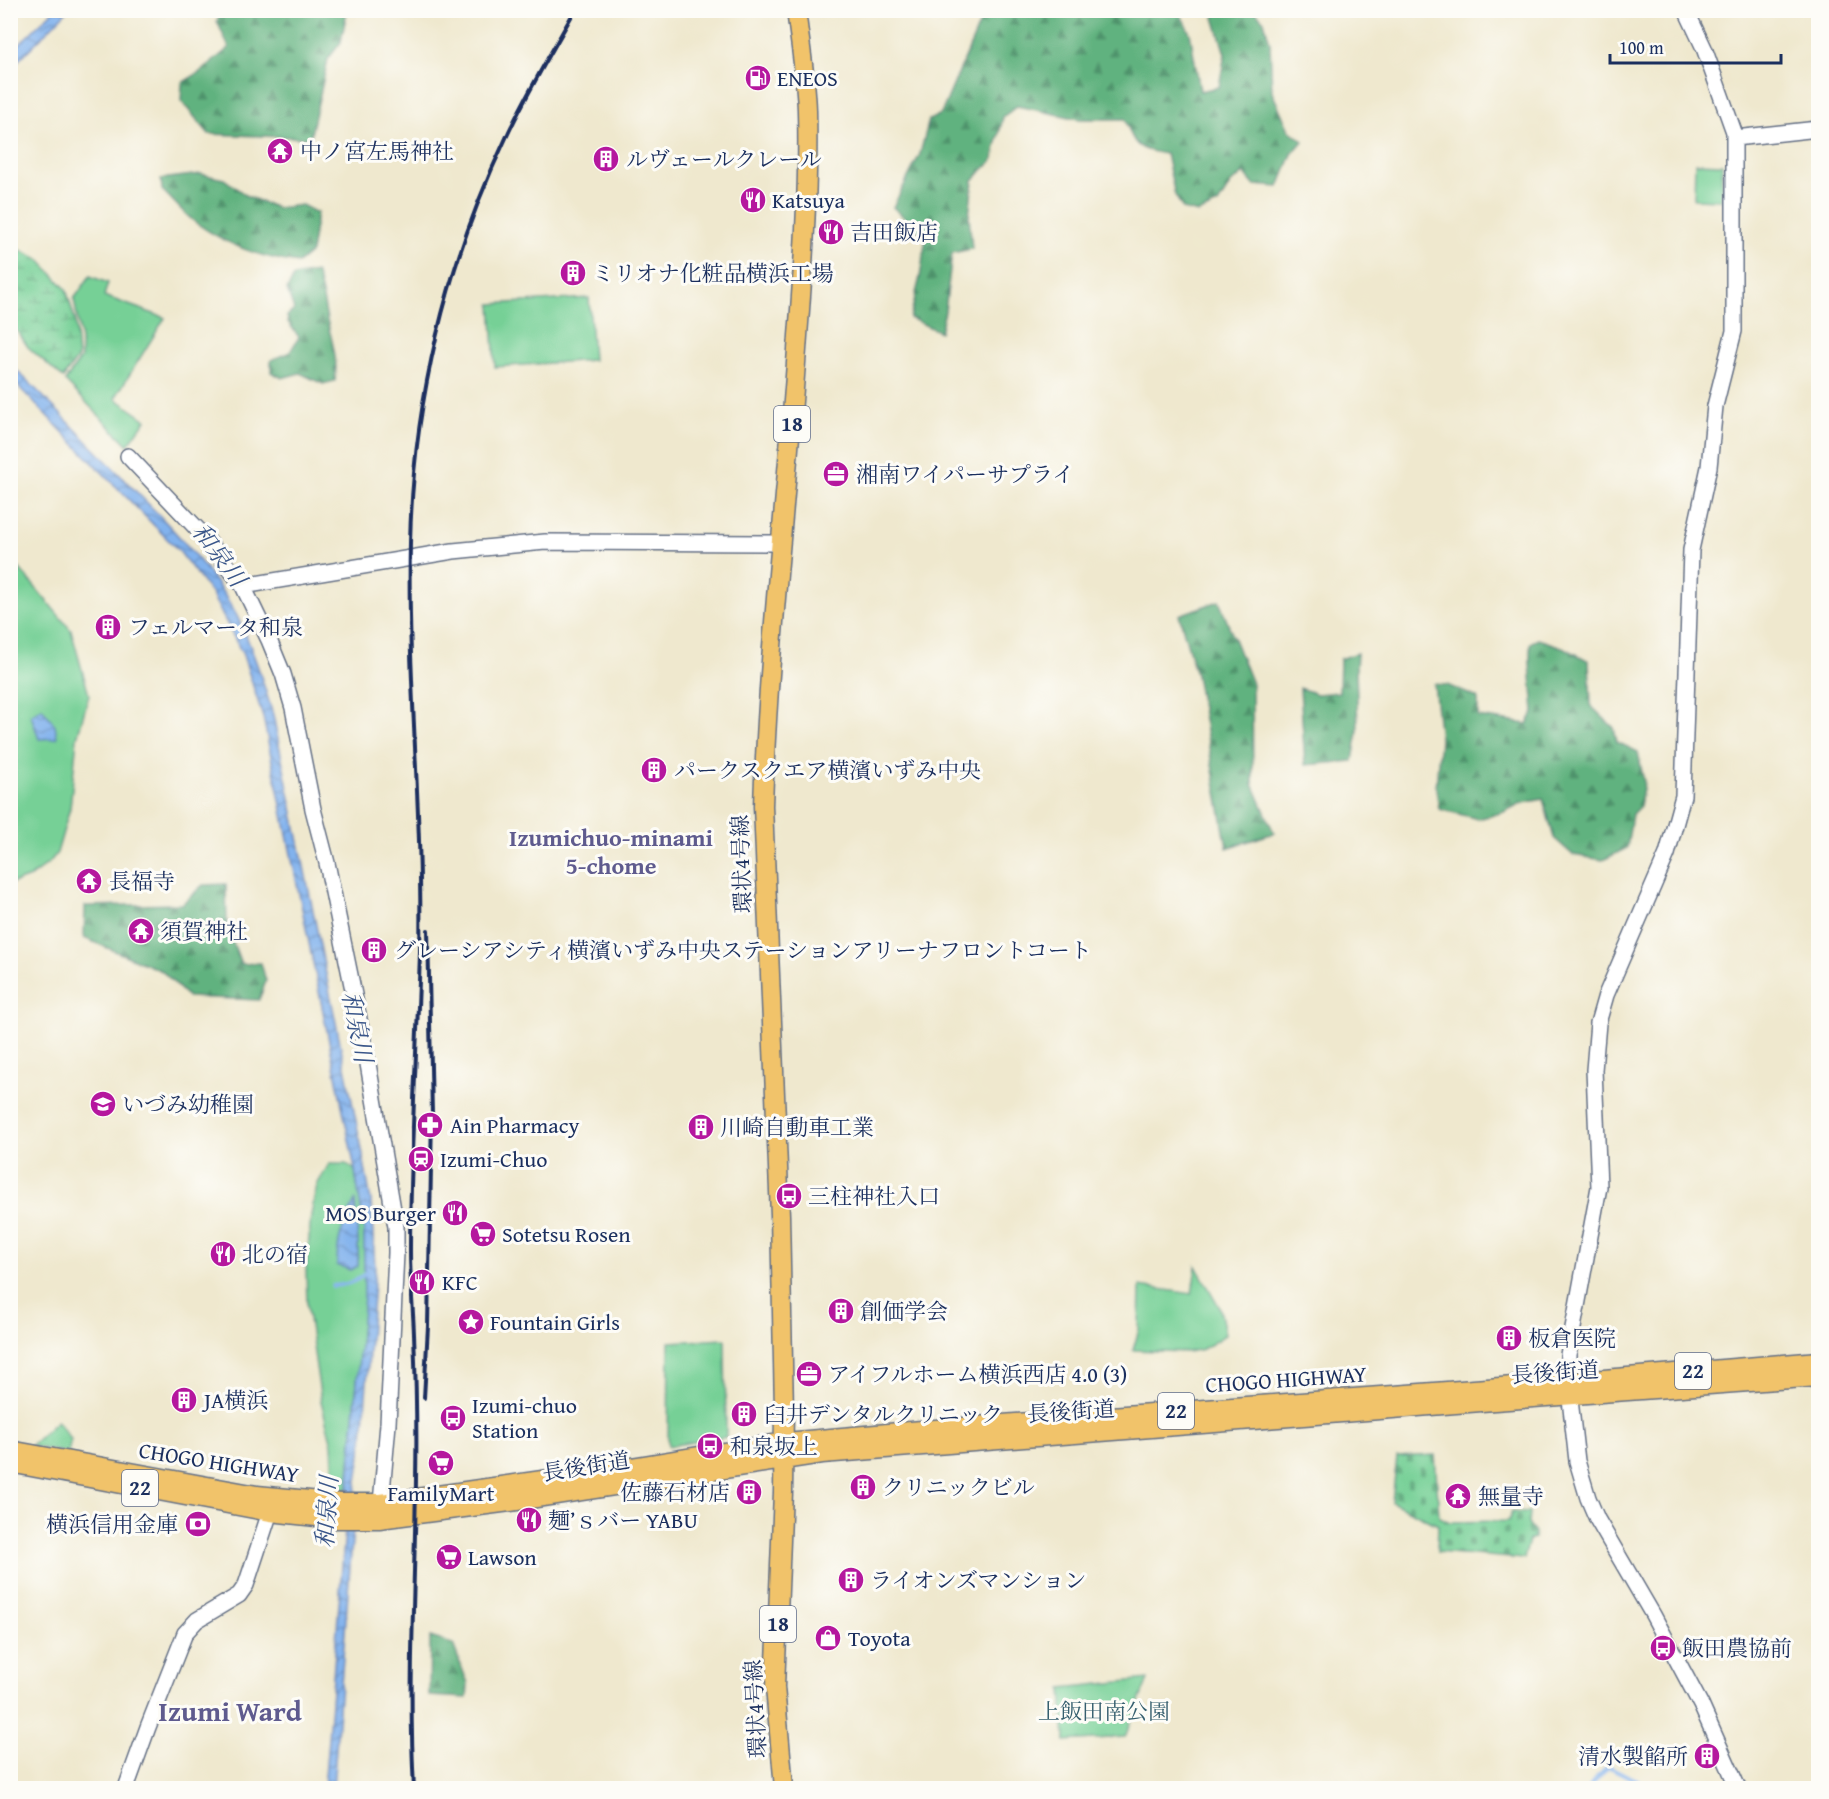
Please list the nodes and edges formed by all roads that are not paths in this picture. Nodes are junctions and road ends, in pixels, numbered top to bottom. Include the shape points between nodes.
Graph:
1 (796, 10) edge
2 (1686, 10) edge
3 (1818, 129) edge
4 (1735, 138) junction
5 (128, 456) dead end
6 (780, 543) junction
7 (243, 586) junction
8 (1818, 1361) edge
9 (1818, 1377) edge
10 (1569, 1388) junction
11 (10, 1450) edge
12 (784, 1450) junction
13 (10, 1463) edge
14 (271, 1504) junction
15 (372, 1509) junction
16 (126, 1788) edge
17 (784, 1788) edge
18 (1738, 1788) edge

1 - 6 main road, 環状4号線 / 18 via 807,107 807,189
2 - 4 street via 1704,48
3 - 4 street
4 - 10 street via 1734,331 1715,406 1709,467 1691,550 1683,796 1668,854 1606,995 1598,1023 1594,1070 1599,1187 1568,1354
5 - 7 street via 204,536
6 - 7 street via 544,542 453,552
6 - 12 main road, 環状4号線 / 18 via 763,806 780,1215
7 - 15 street via 269,640 293,708 365,1047 392,1198 396,1253 388,1424
8 - 10 main road, CHOGO HIGHWAY / 22
9 - 10 main road, 長後街道 / 22
10 - 12 main road, CHOGO HIGHWAY / 22 via 945,1428
10 - 18 street via 1577,1461 1597,1519 1701,1704
11 - 14 main road, CHOGO HIGHWAY / 22
12 - 15 main road, CHOGO HIGHWAY / 22 via 615,1470
12 - 17 main road, 環状4号線 / 18 via 775,1687
13 - 14 main road, 22
14 - 15 main road, 22 via 341,1511
14 - 16 street via 246,1586 185,1633

